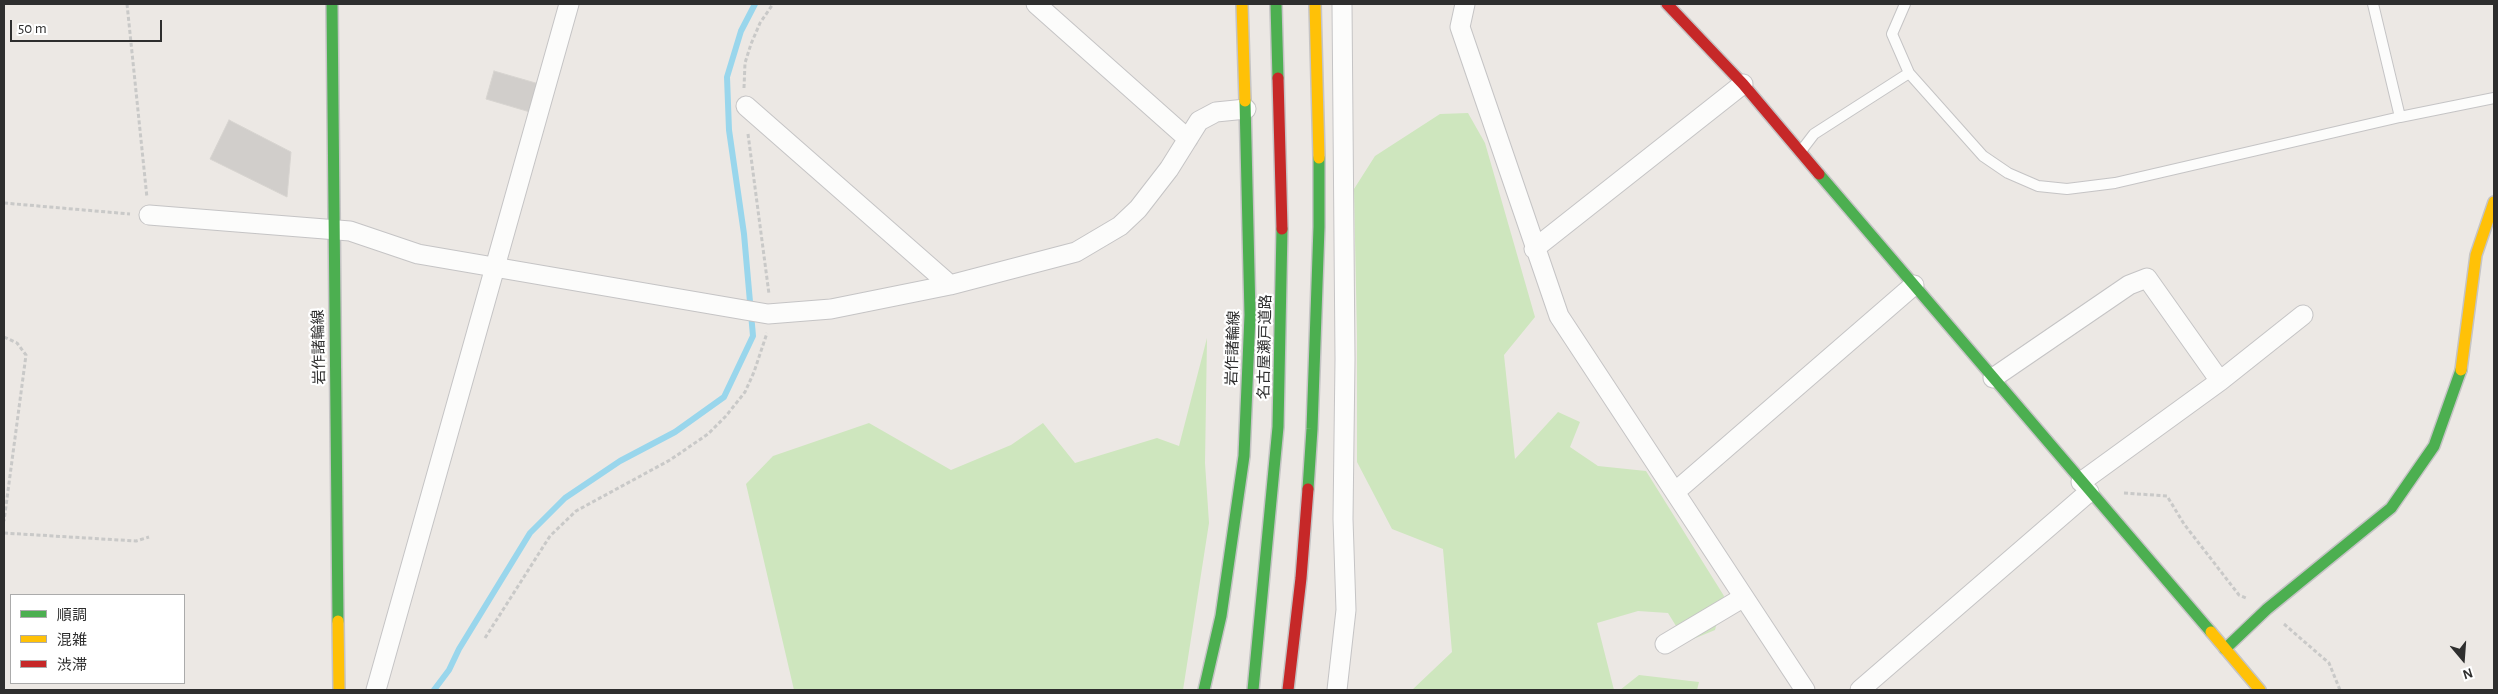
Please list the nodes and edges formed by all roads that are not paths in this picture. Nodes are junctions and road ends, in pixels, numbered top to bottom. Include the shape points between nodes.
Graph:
1 (332, 4) edge
2 (569, 4) edge
3 (1036, 4) edge
4 (1242, 4) edge
5 (1276, 4) edge
6 (1315, 4) edge
7 (1342, 4) edge
8 (1465, 4) edge
9 (1667, 4) edge
10 (1905, 4) edge
11 (2373, 4) edge
12 (1909, 73) junction
13 (1743, 84) junction
14 (2494, 98) edge
15 (746, 106) road end
16 (1246, 109) junction
17 (2400, 117) junction
18 (1188, 139) junction
19 (1801, 151) junction
20 (2494, 202) edge
21 (149, 215) road end
22 (332, 230) junction
23 (1534, 249) junction
24 (497, 266) junction
25 (950, 285) junction
26 (1914, 285) junction
27 (2303, 315) dead end
28 (1993, 378) junction
29 (2220, 381) junction
30 (2085, 487) junction
31 (1675, 492) junction
32 (1744, 597) junction
33 (1665, 644) dead end
34 (2225, 649) junction
35 (339, 690) edge
36 (376, 690) edge
37 (1204, 690) edge
38 (1253, 690) edge
39 (1288, 690) edge
40 (1337, 690) edge
41 (1805, 690) edge
42 (1860, 690) edge
43 (2260, 690) edge

1 - 22 main road, 岩作諸輪線
2 - 24 street
3 - 18 street
4 - 16 main road, 岩作諸輪線
5 - 38 main road, 名古屋瀬戸道路 via 1282,246 1278,427
6 - 39 main road via 1319,227 1312,429
7 - 40 street via 1346,610
8 - 23 street via 1460,27
9 - 13 main road
10 - 12 lane via 1892,34
11 - 17 lane
12 - 17 lane via 1983,156 2008,173 2038,186 2066,189 2115,183
12 - 19 lane via 1814,134
13 - 19 main road
13 - 23 street
14 - 17 lane
15 - 25 street
16 - 18 street via 1206,116
16 - 37 main road, 岩作諸輪線 via 1250,315 1244,456 1221,616
18 - 25 street via 1138,209 1101,239 1076,252
19 - 26 main road
20 - 34 main road via 2476,255 2463,366 2434,446 2391,508 2267,609
21 - 22 street
22 - 24 street via 350,231 418,254
22 - 35 main road, 岩作諸輪線
23 - 31 street via 1558,316
24 - 25 street via 770,314 831,308
24 - 36 street
26 - 28 main road
26 - 31 street
27 - 29 street
28 - 29 street via 2129,285 2147,278
28 - 30 main road
29 - 30 street via 2098,470
30 - 34 main road
30 - 42 street
31 - 32 street
32 - 33 street
32 - 41 street
34 - 43 main road

